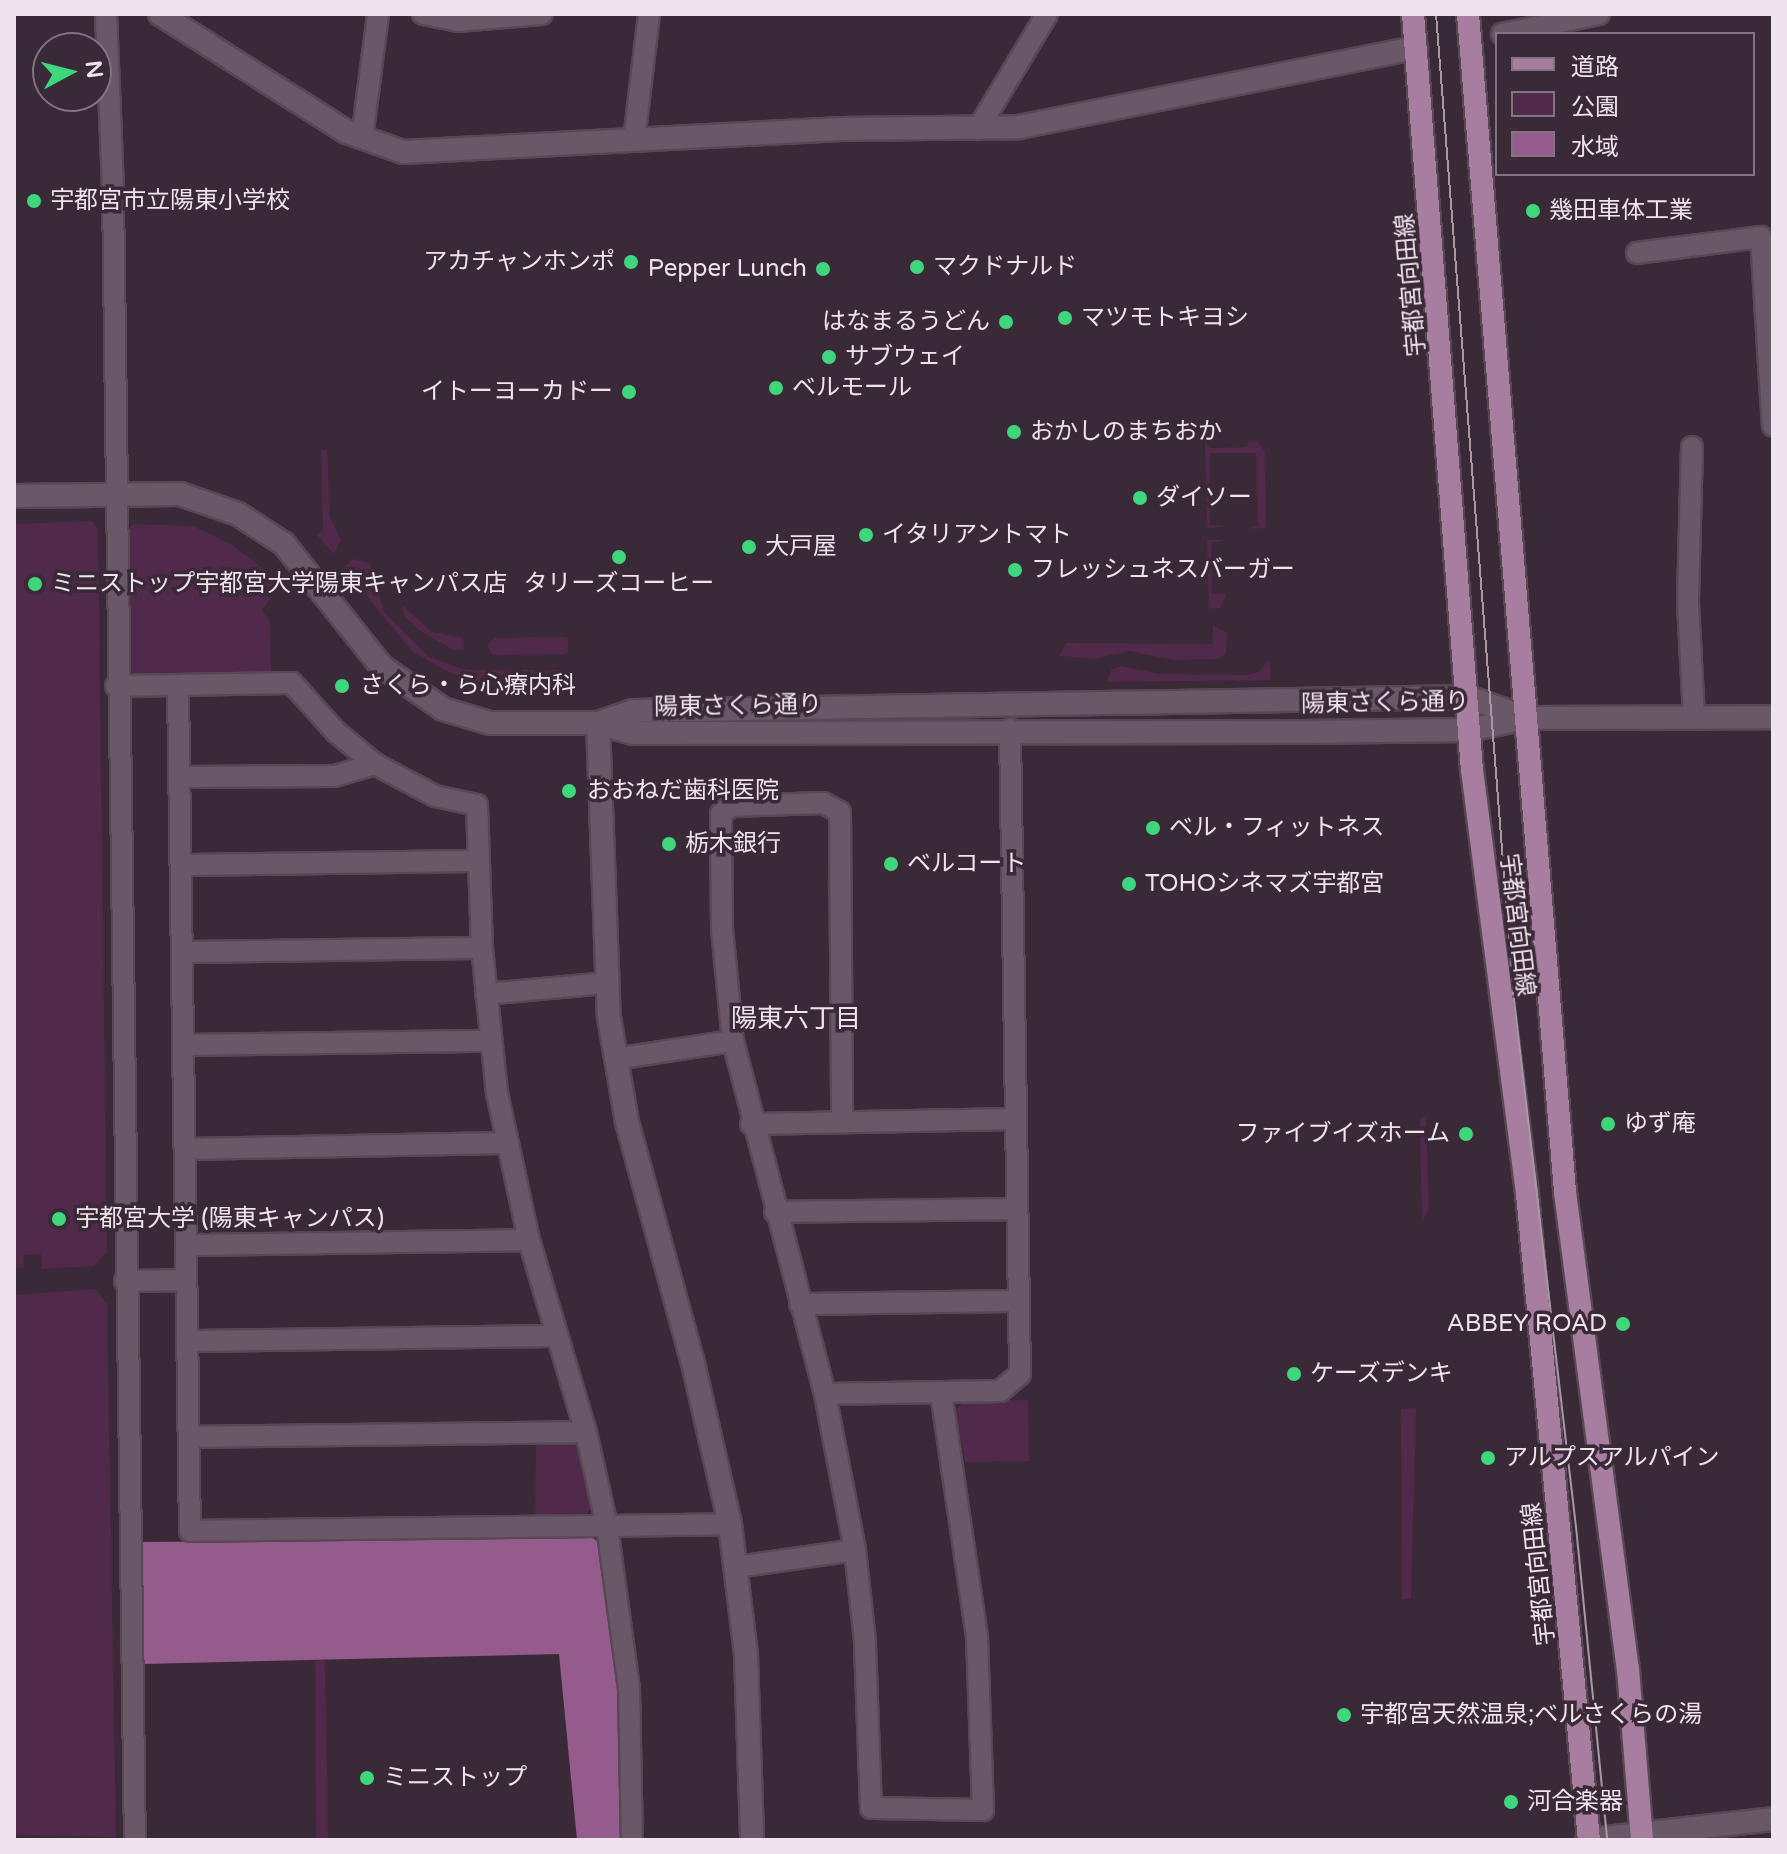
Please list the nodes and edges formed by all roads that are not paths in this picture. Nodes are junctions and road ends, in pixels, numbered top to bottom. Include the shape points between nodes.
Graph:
1 (106, 14) edge
2 (160, 14) edge
3 (378, 14) edge
4 (423, 14) edge
5 (542, 14) edge
6 (649, 14) edge
7 (1047, 14) edge
8 (1413, 14) edge
9 (1468, 14) edge
10 (1599, 14) edge
11 (1510, 32) edge
12 (1495, 35) edge
13 (1470, 41) junction
14 (1416, 48) junction
15 (978, 129) junction
16 (362, 138) junction
17 (634, 140) junction
18 (1637, 253) dead end
19 (1773, 426) edge
20 (1692, 447) dead end
21 (116, 494) junction
22 (14, 496) edge
23 (116, 686) junction
24 (178, 686) junction
25 (1468, 697) junction
26 (1694, 717) junction
27 (1773, 717) edge
28 (1527, 718) junction
29 (598, 723) junction
30 (1010, 729) junction
31 (1469, 730) junction
32 (375, 764) junction
33 (179, 777) junction
34 (479, 861) junction
35 (181, 865) junction
36 (482, 948) junction
37 (183, 952) junction
38 (606, 983) junction
39 (486, 994) junction
40 (490, 1041) junction
41 (733, 1041) junction
42 (185, 1045) junction
43 (615, 1059) junction
44 (1015, 1119) junction
45 (842, 1121) junction
46 (751, 1124) junction
47 (506, 1143) junction
48 (185, 1149) junction
49 (1016, 1209) junction
50 (775, 1212) junction
51 (529, 1240) junction
52 (186, 1245) junction
53 (186, 1280) junction
54 (125, 1281) junction
55 (1018, 1301) junction
56 (800, 1304) junction
57 (556, 1336) junction
58 (189, 1341) junction
59 (941, 1393) junction
60 (825, 1394) junction
61 (586, 1432) junction
62 (190, 1437) junction
63 (730, 1524) junction
64 (607, 1526) junction
65 (855, 1550) junction
66 (737, 1567) junction
67 (1773, 1819) edge
68 (1642, 1836) edge
69 (135, 1840) edge
70 (632, 1840) edge
71 (752, 1840) edge
72 (1588, 1840) edge

1 - 21 street
2 - 16 street
3 - 16 street
4 - 5 street via 458,21
6 - 17 street
7 - 15 street
8 - 14 main road, 宇都宮向田線
9 - 13 main road, 宇都宮向田線
10 - 11 street
12 - 13 street
13 - 28 main road, 宇都宮向田線
14 - 15 street via 1019,127
14 - 25 main road, 宇都宮向田線
15 - 17 street via 841,129
16 - 17 street via 403,152
18 - 19 street via 1761,237
20 - 26 street via 1688,603
21 - 22 street, 陽東さくら通り
21 - 23 street
21 - 29 street, 陽東さくら通り via 180,494 209,501 267,530 302,564 381,666 443,709 512,726
23 - 24 street
23 - 54 street
24 - 32 street via 292,683 336,732
24 - 33 street
25 - 28 street, 陽東さくら通り
25 - 29 street, 陽東さくら通り via 632,711
25 - 31 main road, 宇都宮向田線
26 - 27 street
26 - 28 street
28 - 31 street, 陽東さくら通り
28 - 68 main road, 宇都宮向田線 via 1565,1192 1628,1669
29 - 30 street, 陽東さくら通り via 633,733
29 - 38 street
30 - 31 street, 陽東さくら通り
30 - 44 street
31 - 72 main road, 宇都宮向田線 via 1492,950 1527,1194
32 - 33 street via 335,776
32 - 34 street via 435,796 477,805
33 - 35 street
34 - 35 street
34 - 36 street
35 - 37 street
36 - 37 street
36 - 39 street
37 - 42 street
38 - 39 street
38 - 43 street
39 - 40 street
40 - 42 street
40 - 47 street
41 - 43 street
41 - 45 street via 722,929 721,814 731,806 823,803 840,812
41 - 46 street
42 - 48 street
43 - 63 street via 643,1189 692,1359
44 - 45 street
44 - 49 street
45 - 46 street
46 - 50 street
47 - 48 street
47 - 51 street
48 - 52 street
49 - 50 street
49 - 55 street
50 - 56 street
51 - 52 street
51 - 57 street
52 - 53 street
53 - 54 street
53 - 58 street
54 - 69 street
55 - 56 street
55 - 59 street via 1020,1374 1000,1391
56 - 60 street
57 - 58 street
57 - 61 street
58 - 62 street
59 - 60 street
59 - 65 street via 977,1637 983,1810 871,1808 865,1641
60 - 65 street
61 - 62 street
61 - 64 street
62 - 64 street via 190,1531
63 - 64 street
63 - 66 street
64 - 70 street via 629,1688
65 - 66 street
66 - 71 street
67 - 68 street
68 - 72 street

